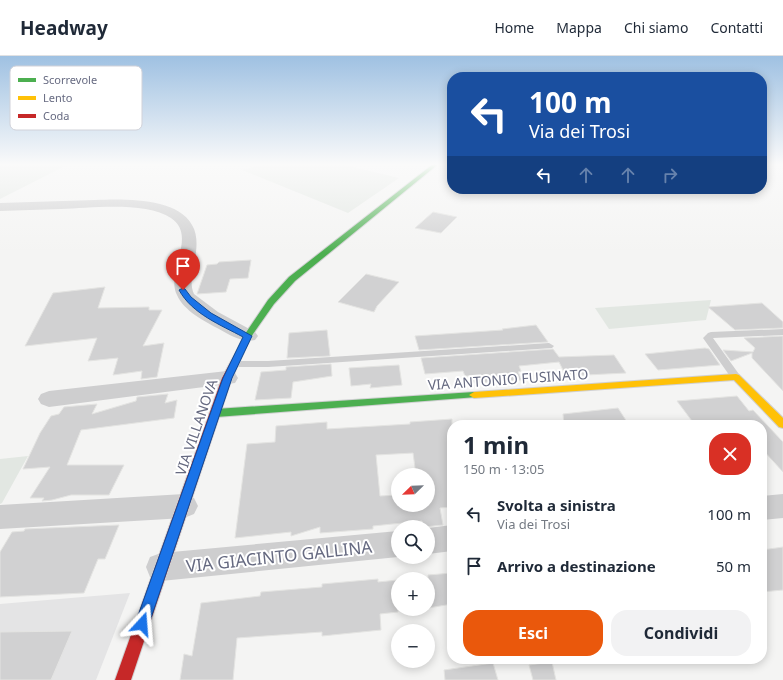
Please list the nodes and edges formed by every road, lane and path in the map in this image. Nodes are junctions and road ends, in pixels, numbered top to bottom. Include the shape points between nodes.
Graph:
1 (397, 194) edge
2 (0, 207) edge
3 (783, 332) edge
4 (248, 336) junction
5 (549, 346) dead end
6 (231, 371) junction
7 (736, 377) junction
8 (49, 398) dead end
9 (216, 413) junction
10 (783, 424) edge
11 (184, 506) junction
12 (783, 506) edge
13 (767, 508) edge
14 (0, 517) edge
15 (447, 539) edge
16 (435, 540) edge
17 (391, 545) edge
18 (161, 567) junction
19 (123, 680) edge

1 - 4 street, VIA VILLANOVA via 292,280 271,302
2 - 4 street via 119,203 168,211 184,223 188,232 189,244 183,290 188,299 208,315
3 - 7 lane via 710,335 708,338
4 - 6 street, VIA VILLANOVA
5 - 6 lane via 268,364
6 - 8 street
6 - 9 street, VIA VILLANOVA
7 - 9 street, VIA ANTONIO FUSINATO
7 - 10 street
9 - 11 street, VIA VILLANOVA
11 - 14 street
11 - 18 street, VIA VILLANOVA
12 - 13 street
15 - 16 street
17 - 18 street, VIA GIACINTO GALLINA
18 - 19 street, VIA VILLANOVA

